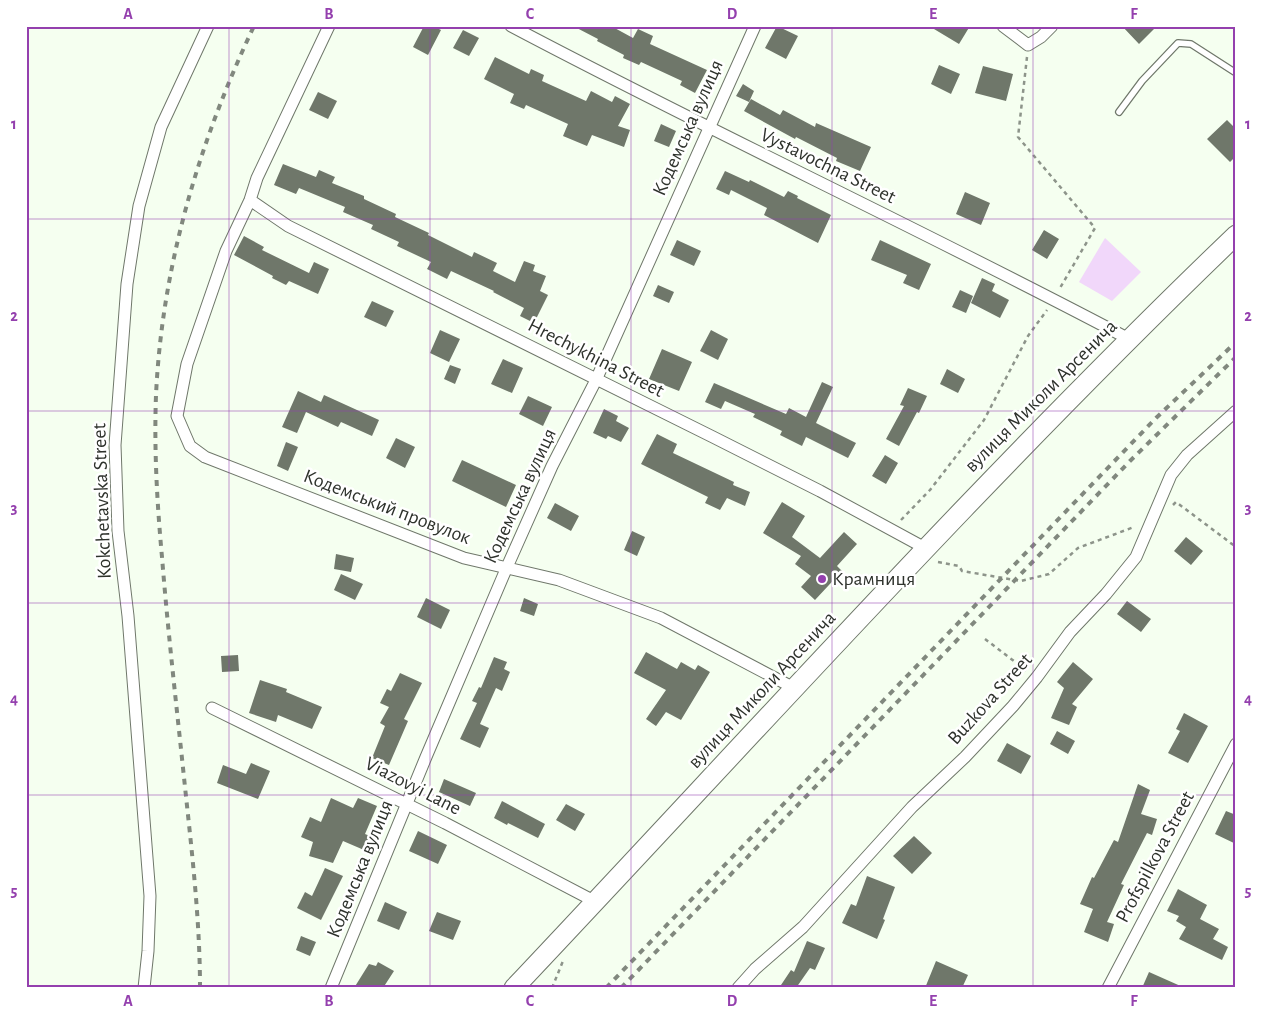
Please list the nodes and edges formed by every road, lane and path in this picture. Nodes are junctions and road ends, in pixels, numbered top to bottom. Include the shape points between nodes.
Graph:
1 (208, 26) edge
2 (329, 26) edge
3 (511, 26) edge
4 (755, 26) edge
5 (1003, 26) edge
6 (1052, 26) edge
7 (1236, 73) edge
8 (1119, 112) dead end
9 (709, 127) junction
10 (250, 200) junction
11 (1236, 235) edge
12 (1129, 339) junction
13 (596, 380) junction
14 (1236, 411) edge
15 (1151, 521) junction
16 (925, 548) junction
17 (1236, 548) edge
18 (507, 567) junction
19 (932, 567) dead end
20 (985, 639) dead end
21 (1037, 677) junction
22 (794, 688) junction
23 (212, 708) dead end
24 (1236, 744) edge
25 (406, 804) junction
26 (594, 901) junction
27 (144, 988) edge
28 (332, 988) edge
29 (514, 988) edge
30 (738, 988) edge
31 (1108, 988) edge

1 - 27 street, Kokchetavska Street via 161,127 139,206 127,284 115,445 118,530 150,896
2 - 10 street via 257,178
3 - 9 street, Vystavochna Street
4 - 9 street, Кодемська вулиця
5 - 6 street via 1028,45
7 - 8 lane via 1191,44 1178,43 1142,81
9 - 12 street, Vystavochna Street
9 - 13 street, Кодемська вулиця
10 - 13 street, Hrechykhina Street via 288,226
10 - 18 street, Кодемський провулок via 226,251 187,364 177,416 190,446 205,457 464,558
11 - 12 main road, вулиця Миколи Арсенича
12 - 16 main road, вулиця Миколи Арсенича
13 - 16 street, Hrechykhina Street via 820,491
13 - 18 street, Кодемська вулиця via 552,466
14 - 15 street, Buzkova Street via 1187,455 1171,475
15 - 17 path via 1176,502
15 - 19 path via 1078,548 1049,574 1021,581 962,571 958,566 939,561
15 - 21 street, Buzkova Street via 1136,557 1070,632
16 - 22 main road, вулиця Миколи Арсенича
18 - 22 street, Кодемський провулок via 559,580 661,618
18 - 25 street, Кодемська вулиця
20 - 21 path
21 - 30 street, Buzkova Street via 803,927
22 - 26 main road, вулиця Миколи Арсенича
23 - 25 street, Viazovyi Lane
24 - 31 street, Profspilkova Street
25 - 26 street, Viazovyi Lane
25 - 28 street, Кодемська вулиця
26 - 29 main road, вулиця Миколи Арсенича

